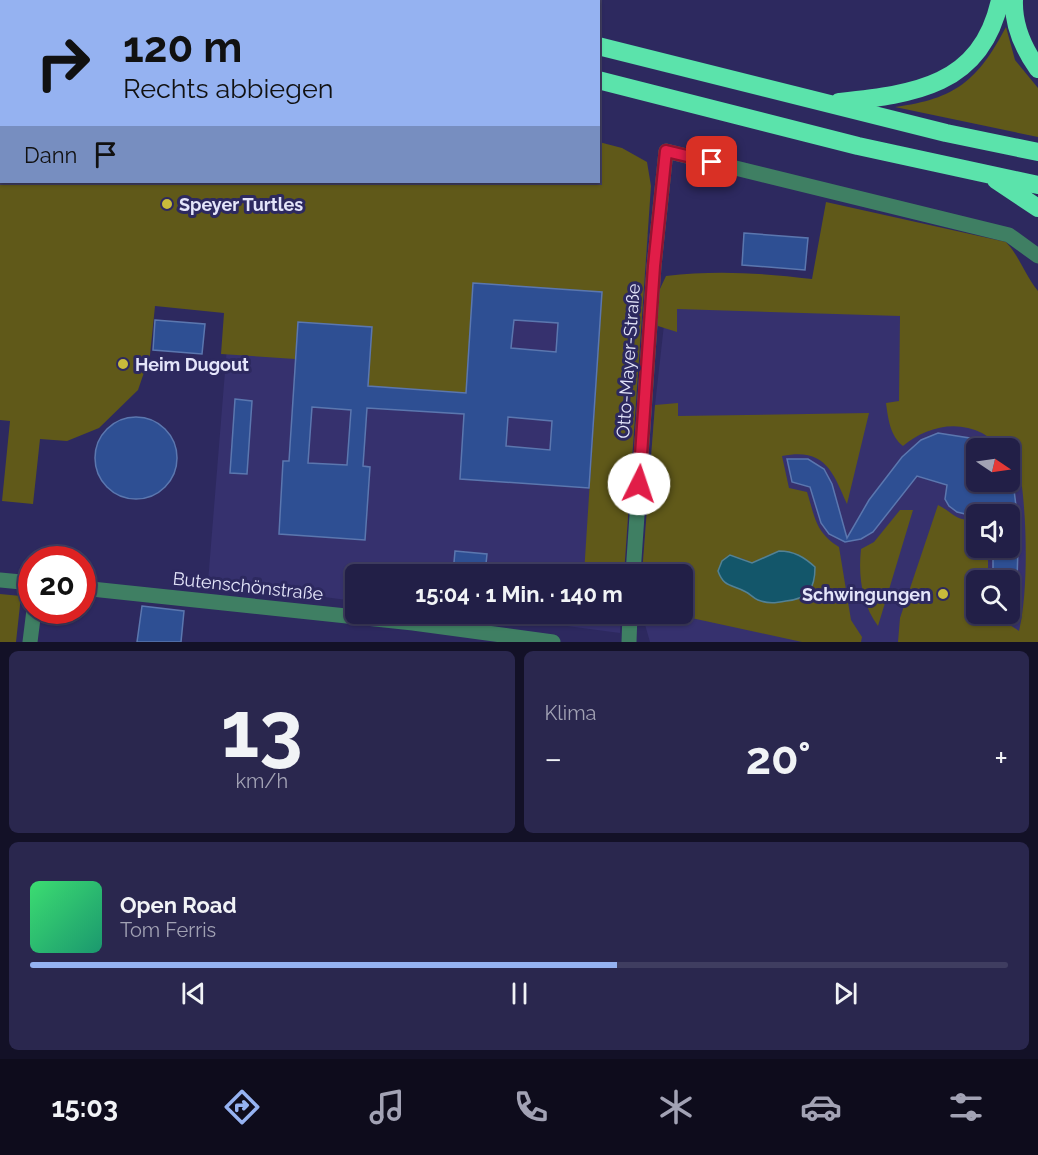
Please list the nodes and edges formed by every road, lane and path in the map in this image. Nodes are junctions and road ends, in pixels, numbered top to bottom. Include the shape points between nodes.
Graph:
1 (1000, 0) edge
2 (1014, 0) edge
3 (600, 47) edge
4 (1038, 69) edge
5 (600, 81) edge
6 (827, 104) junction
7 (1038, 152) edge
8 (989, 176) junction
9 (1038, 185) edge
10 (1038, 208) edge
11 (1038, 256) edge
12 (634, 564) edge
13 (0, 580) edge
14 (18, 582) edge
15 (96, 589) edge
16 (32, 624) edge
17 (630, 624) edge
18 (30, 642) edge
19 (553, 642) edge
20 (629, 642) edge

1 - 6 highway via 972,57 952,75 928,88 901,95
2 - 4 highway via 1017,29 1025,51
3 - 6 highway
5 - 8 highway via 780,128
6 - 7 highway
8 - 9 highway
8 - 10 highway
11 - 12 street, Otto-Mayer-Straße via 1009,235 666,151
13 - 14 street
15 - 19 street, Butenschönstraße
16 - 18 street
17 - 20 street

